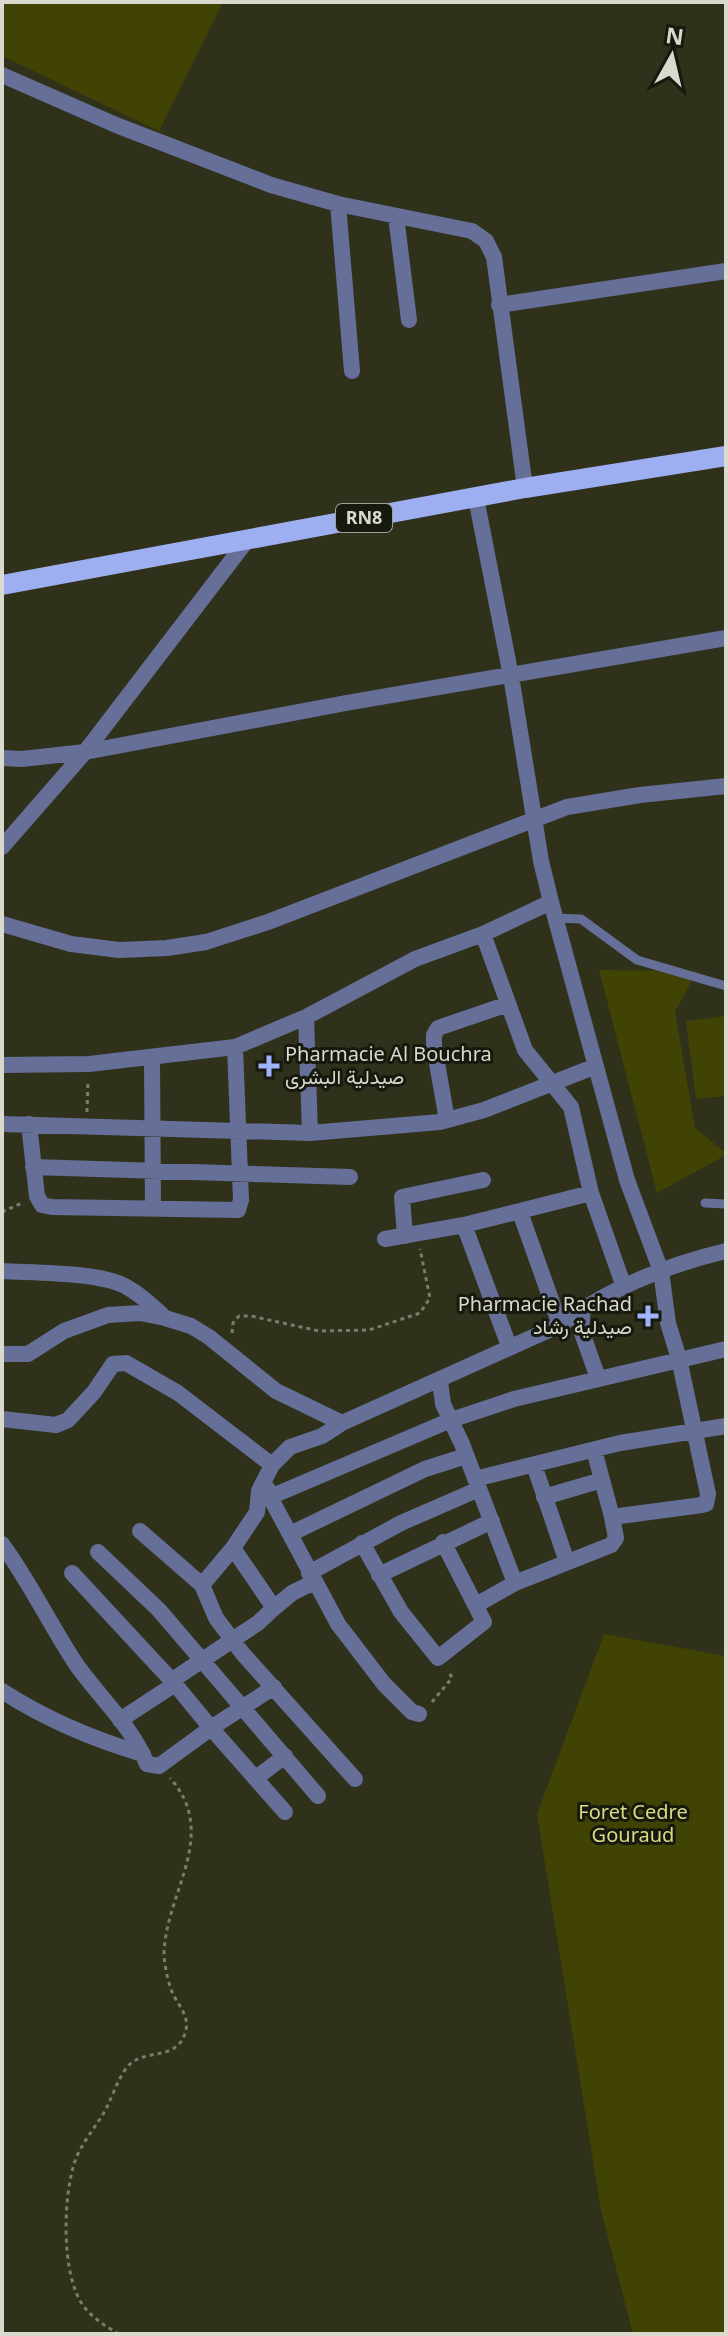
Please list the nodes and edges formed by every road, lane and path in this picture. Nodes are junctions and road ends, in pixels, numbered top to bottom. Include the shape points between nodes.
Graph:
1 (2, 75) edge
2 (338, 204) junction
3 (396, 216) junction
4 (726, 271) edge
5 (499, 305) junction
6 (409, 320) dead end
7 (352, 371) dead end
8 (726, 456) edge
9 (525, 488) junction
10 (476, 498) junction
11 (248, 539) junction
12 (2, 585) edge
13 (726, 638) edge
14 (511, 676) junction
15 (85, 752) junction
16 (2, 758) edge
17 (726, 786) edge
18 (535, 820) junction
19 (2, 847) edge
20 (553, 910) junction
21 (2, 924) edge
22 (483, 934) junction
23 (726, 986) edge
24 (508, 1004) junction
25 (306, 1017) junction
26 (235, 1047) junction
27 (152, 1059) junction
28 (2, 1065) edge
29 (596, 1066) junction
30 (551, 1084) junction
31 (447, 1120) junction
32 (2, 1124) edge
33 (29, 1124) junction
34 (153, 1128) junction
35 (239, 1131) junction
36 (310, 1133) junction
37 (33, 1167) junction
38 (153, 1170) junction
39 (241, 1173) junction
40 (350, 1177) dead end
41 (483, 1180) dead end
42 (591, 1193) junction
43 (37, 1196) junction
44 (705, 1203) dead end
45 (726, 1204) edge
46 (153, 1209) junction
47 (2, 1212) edge
48 (520, 1212) junction
49 (464, 1225) junction
50 (411, 1235) junction
51 (385, 1239) dead end
52 (726, 1251) edge
53 (2, 1271) edge
54 (661, 1271) junction
55 (624, 1287) junction
56 (583, 1308) junction
57 (165, 1318) junction
58 (560, 1325) junction
59 (509, 1346) junction
60 (726, 1349) edge
61 (229, 1352) junction
62 (2, 1354) edge
63 (679, 1359) junction
64 (598, 1378) junction
65 (440, 1381) junction
66 (2, 1419) edge
67 (451, 1420) junction
68 (342, 1423) junction
69 (726, 1426) edge
70 (696, 1430) junction
71 (594, 1450) junction
72 (466, 1456) junction
73 (534, 1465) junction
74 (268, 1470) junction
75 (602, 1480) junction
76 (477, 1484) junction
77 (270, 1497) junction
78 (544, 1497) junction
79 (612, 1517) junction
80 (492, 1521) junction
81 (140, 1531) dead end
82 (290, 1534) junction
83 (443, 1542) junction
84 (362, 1543) junction
85 (2, 1544) edge
86 (233, 1548) junction
87 (98, 1552) dead end
88 (567, 1562) junction
89 (72, 1573) dead end
90 (379, 1575) junction
91 (312, 1578) junction
92 (515, 1583) junction
93 (202, 1585) junction
94 (476, 1605) junction
95 (274, 1608) junction
96 (233, 1640) junction
97 (438, 1658) junction
98 (202, 1661) junction
99 (173, 1682) junction
100 (274, 1687) junction
101 (2, 1691) edge
102 (243, 1709) junction
103 (419, 1714) joint
104 (120, 1720) junction
105 (211, 1728) junction
106 (143, 1754) junction
107 (285, 1756) junction
108 (159, 1766) junction
109 (256, 1778) junction
110 (355, 1779) dead end
111 (318, 1796) dead end
112 (285, 1812) dead end
113 (119, 2334) edge

1 - 2 street via 271,185
2 - 3 street
2 - 7 street
3 - 5 street via 480,235 494,257
3 - 6 street
4 - 5 street
5 - 9 street
8 - 9 main road, RN8
9 - 10 main road, RN8
10 - 11 main road, RN8
10 - 14 street
11 - 12 main road, RN8
11 - 15 street
13 - 14 street
14 - 15 street
14 - 18 street
15 - 16 street
15 - 19 street
17 - 18 street via 596,801
18 - 20 street
18 - 21 street via 206,942 119,950 71,944
20 - 22 street
20 - 23 lane via 581,919 637,960
20 - 29 street
22 - 24 street
22 - 25 street via 415,959
24 - 30 street via 525,1050
24 - 31 street via 438,1028 434,1035
25 - 26 street
25 - 36 street
26 - 27 street
26 - 35 street
27 - 28 street
27 - 34 street
29 - 30 street
29 - 54 street via 627,1180
30 - 31 street
30 - 42 street via 571,1107
31 - 36 street
32 - 33 street
33 - 34 street
33 - 37 street
34 - 35 street
34 - 38 street
35 - 36 street
35 - 39 street
37 - 38 street
37 - 43 street
38 - 39 street
38 - 46 street
39 - 40 street
39 - 46 street via 238,1210
41 - 50 street via 402,1197
42 - 48 street
42 - 55 street
43 - 46 street via 42,1205 52,1207
43 - 47 path
44 - 45 lane
48 - 49 street
48 - 58 street
49 - 50 street
49 - 59 street
50 - 51 street
50 - 61 path via 430,1298 420,1313 369,1330 319,1331 239,1316
52 - 54 street
53 - 57 street via 124,1285
54 - 55 street
54 - 63 street
55 - 56 street
56 - 58 street
56 - 64 street via 581,1330
57 - 61 street via 191,1326
57 - 62 street via 108,1315 64,1331 28,1354
58 - 59 street
59 - 65 street
60 - 63 street
61 - 68 street via 276,1391
63 - 64 street
63 - 70 street
64 - 67 street
65 - 67 street
65 - 68 street
66 - 74 street via 56,1425 68,1420 113,1364 126,1363 178,1393
67 - 72 street
67 - 77 street
68 - 74 street via 290,1447
69 - 70 street
70 - 71 street
70 - 79 street via 706,1504
71 - 73 street
71 - 75 street
72 - 76 street
72 - 82 street via 425,1469
73 - 76 street
73 - 78 street
74 - 77 street
74 - 86 street via 257,1512
75 - 78 street
75 - 79 street
76 - 80 street
76 - 84 street
77 - 82 street
78 - 88 street
79 - 88 street via 615,1542
80 - 83 street
80 - 92 street
81 - 93 street
82 - 91 street
83 - 90 street
83 - 94 street
84 - 90 street
84 - 91 street
85 - 104 street via 74,1660
86 - 93 street
86 - 95 street
87 - 98 street via 159,1610
88 - 92 street
89 - 99 street
90 - 97 street
91 - 95 street
91 - 103 street via 355,1650
92 - 94 street
93 - 96 street via 216,1618
94 - 97 street via 484,1622
95 - 96 street
96 - 98 street
96 - 100 street
97 - 103 path via 452,1678
98 - 99 street
98 - 102 street
99 - 104 street
99 - 105 street
100 - 102 street
100 - 110 street
101 - 106 street via 60,1725
102 - 105 street
102 - 107 street
104 - 106 street
105 - 108 street
105 - 109 street
106 - 108 street via 147,1764
107 - 109 street
107 - 111 street
108 - 113 path via 189,1807 190,1854 164,1956 187,2028 175,2049 136,2059 129,2066 84,2142 68,2190 66,2227 76,2293 91,2315
109 - 112 street

